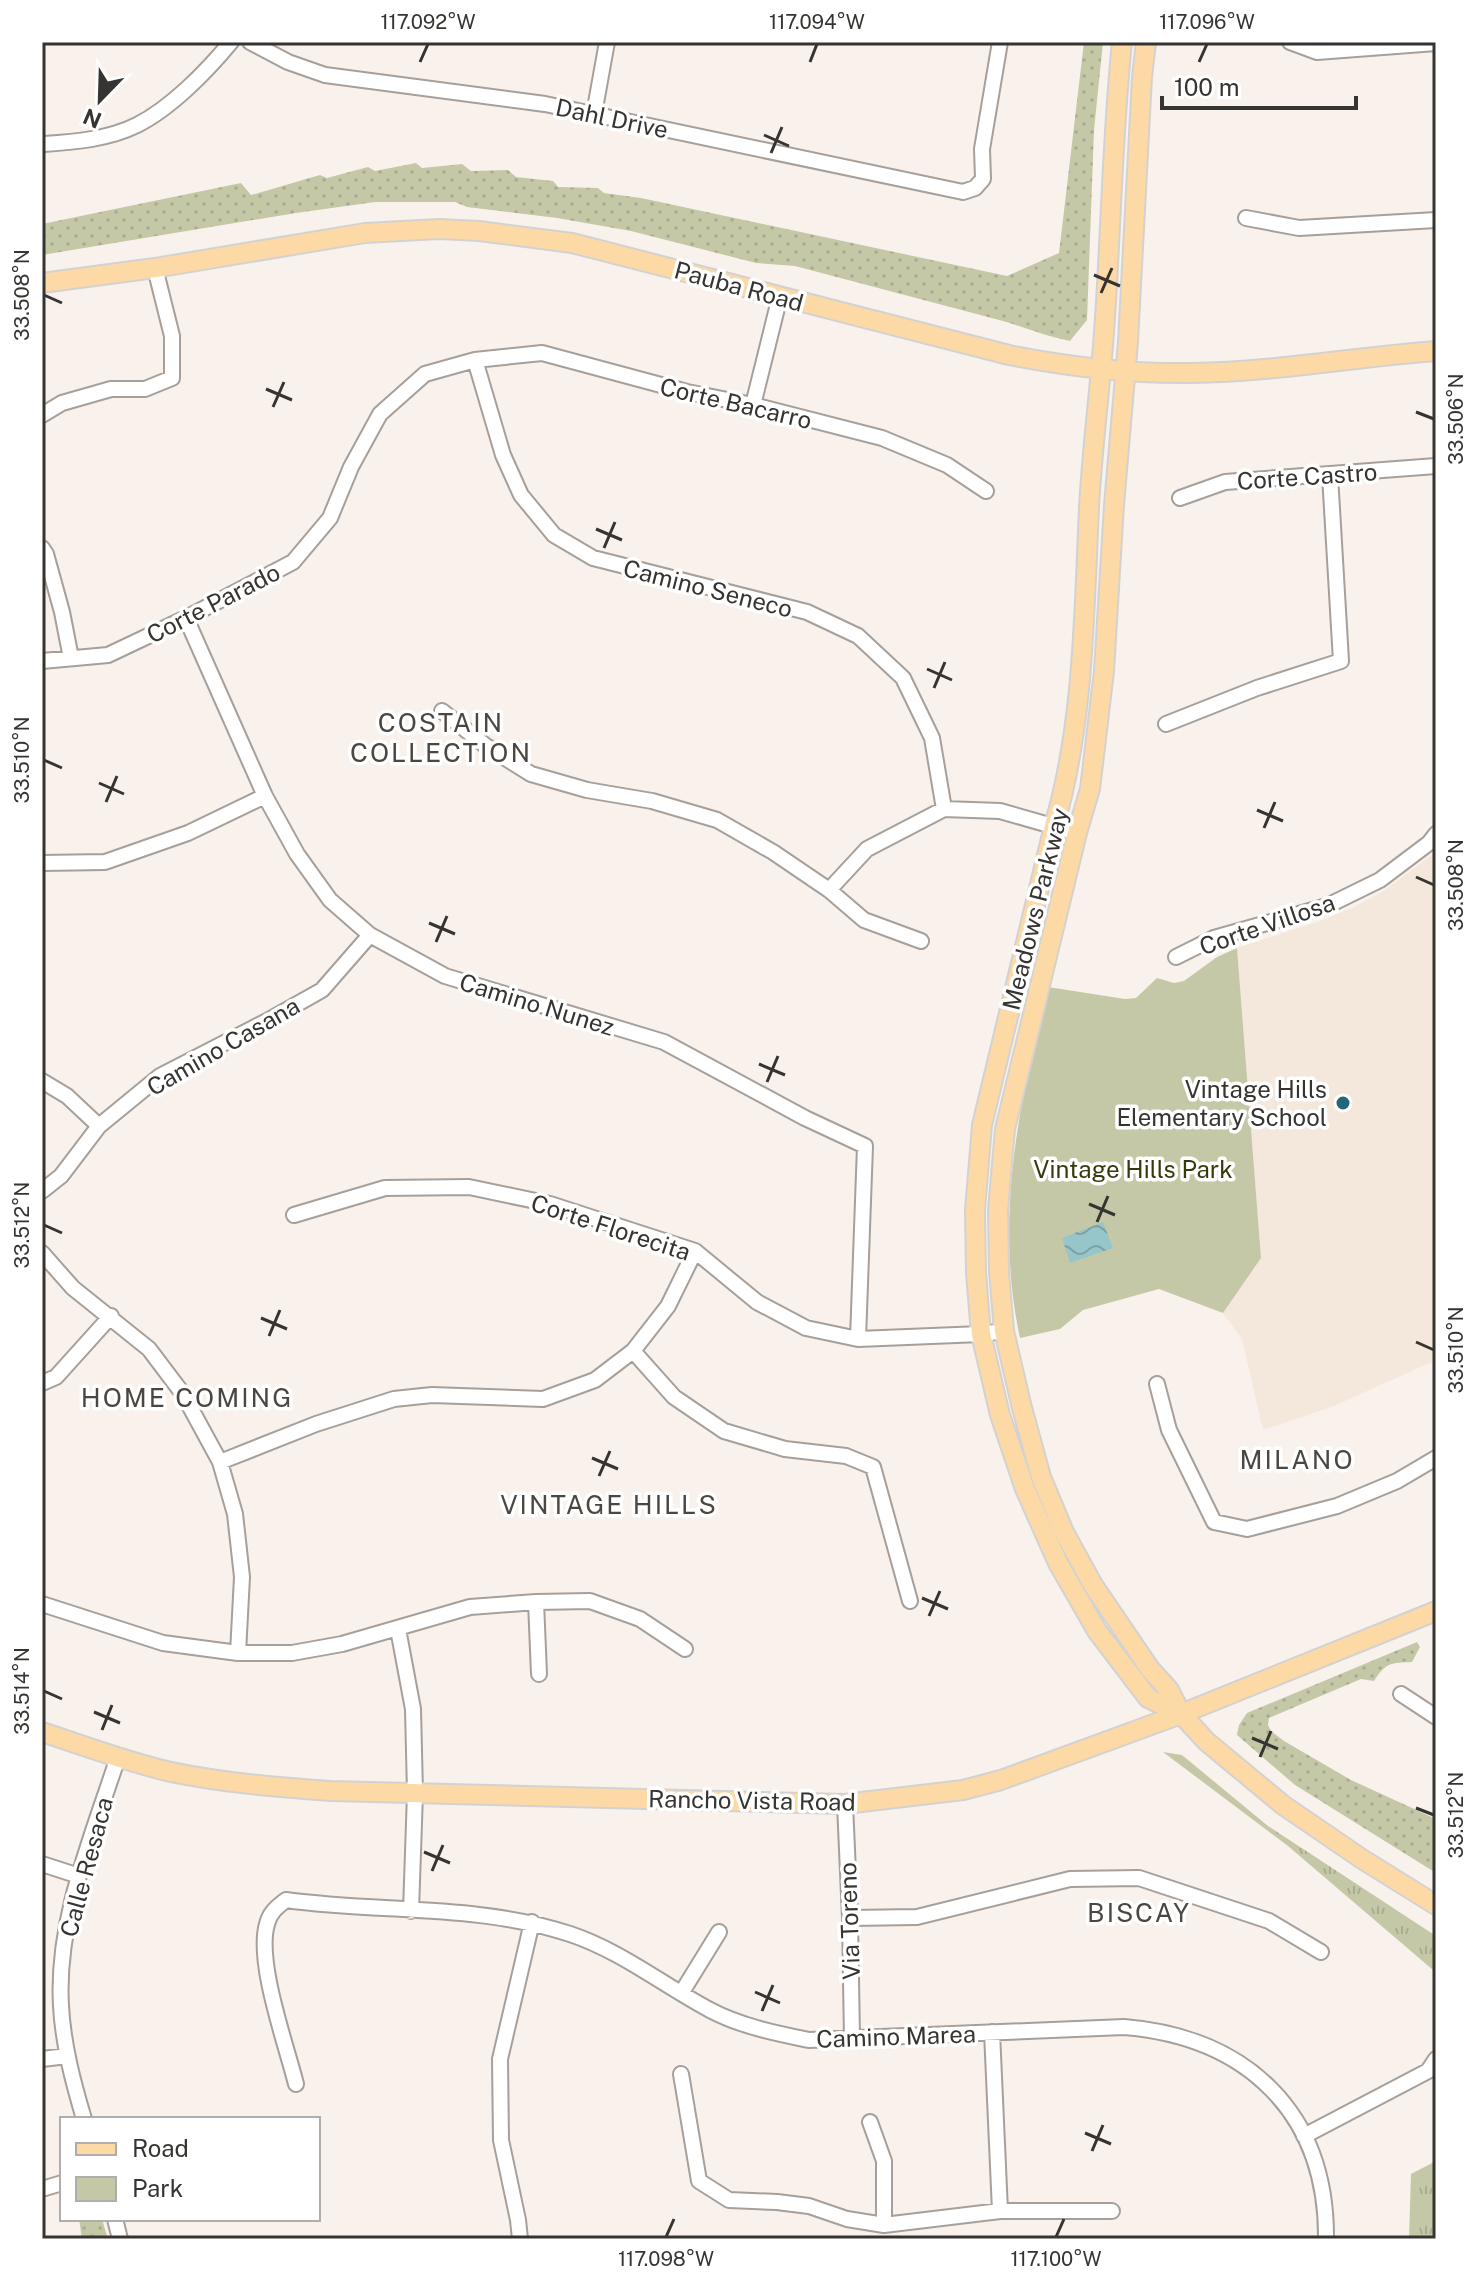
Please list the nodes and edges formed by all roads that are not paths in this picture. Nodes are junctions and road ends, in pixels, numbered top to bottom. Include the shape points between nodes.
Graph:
1 (231, 42) edge
2 (250, 42) edge
3 (607, 42) edge
4 (1000, 42) edge
5 (1122, 42) edge
6 (1146, 42) edge
7 (1290, 42) edge
8 (1436, 43) edge
9 (594, 114) junction
10 (44, 144) dead end
11 (1246, 218) dead end
12 (1436, 220) edge
13 (155, 268) junction
14 (42, 283) edge
15 (780, 296) junction
16 (1436, 351) edge
17 (475, 360) junction
18 (1101, 369) junction
19 (1125, 371) junction
20 (753, 405) junction
21 (42, 415) edge
22 (1436, 466) edge
23 (1330, 475) junction
24 (986, 491) dead end
25 (1180, 498) dead end
26 (42, 548) edge
27 (186, 618) junction
28 (71, 658) junction
29 (42, 661) edge
30 (442, 711) dead end
31 (1166, 724) dead end
32 (265, 796) junction
33 (944, 809) junction
34 (1054, 826) junction
35 (1077, 833) junction
36 (1436, 834) edge
37 (42, 863) edge
38 (829, 890) junction
39 (370, 935) junction
40 (921, 941) dead end
41 (1176, 957) dead end
42 (42, 1081) edge
43 (99, 1126) junction
44 (42, 1191) edge
45 (294, 1215) dead end
46 (695, 1251) junction
47 (42, 1253) edge
48 (111, 1316) junction
49 (1004, 1331) junction
50 (981, 1334) junction
51 (858, 1339) junction
52 (633, 1351) junction
53 (42, 1383) edge
54 (1157, 1384) dead end
55 (1436, 1458) edge
56 (220, 1462) junction
57 (910, 1601) dead end
58 (536, 1602) junction
59 (42, 1604) edge
60 (1436, 1611) edge
61 (398, 1629) junction
62 (685, 1649) dead end
63 (238, 1653) junction
64 (539, 1674) dead end
65 (1401, 1694) dead end
66 (1181, 1714) junction
67 (1436, 1717) edge
68 (42, 1732) edge
69 (118, 1757) junction
70 (415, 1793) junction
71 (845, 1804) junction
72 (42, 1864) edge
73 (79, 1876) junction
74 (1436, 1905) edge
75 (411, 1911) junction
76 (850, 1918) junction
77 (532, 1922) junction
78 (719, 1932) dead end
79 (1321, 1952) dead end
80 (682, 1992) junction
81 (992, 2032) junction
82 (852, 2039) junction
83 (67, 2056) junction
84 (42, 2059) edge
85 (1436, 2059) edge
86 (681, 2074) dead end
87 (296, 2084) dead end
88 (83, 2117) edge
89 (870, 2122) dead end
90 (1304, 2136) junction
91 (1000, 2211) junction
92 (1112, 2211) dead end
93 (884, 2225) junction
94 (520, 2239) edge
95 (1326, 2239) edge

1 - 10 street via 179,95 136,126 78,142
2 - 9 street, Dahl Drive via 325,75
3 - 9 street
4 - 9 street, Dahl Drive via 982,149 983,179 963,192
5 - 18 main road, Meadows Parkway
6 - 19 main road, Meadows Parkway
7 - 8 street via 1317,52
11 - 12 street via 1299,228
13 - 14 main road, Pauba Road
13 - 15 main road, Pauba Road via 365,233 439,229 572,243
13 - 21 street via 172,336 172,378 145,389 111,389 74,399
15 - 18 main road, Pauba Road via 1009,355
15 - 20 street
16 - 19 main road, Pauba Road via 1192,373
17 - 20 street, Corte Bacarro via 542,353
17 - 27 street, Corte Parado via 425,374 380,414 330,518 293,562
17 - 33 street, Camino Seneco via 515,482 554,535 593,558 807,612 858,636 903,678 932,738
18 - 19 main road, Pauba Road
18 - 34 main road, Meadows Parkway via 1080,669 1067,784
19 - 35 main road, Meadows Parkway via 1101,701 1090,789
20 - 24 street, Corte Bacarro via 882,438 947,465
22 - 23 street, Corte Castro
23 - 25 street, Corte Castro via 1225,482
23 - 31 street via 1341,661
26 - 28 street
27 - 28 street, Corte Parado via 108,655
27 - 32 street, Camino Nunez
28 - 29 street, Corte Parado
30 - 38 street via 531,774 717,820
32 - 37 street via 188,833 105,862
32 - 39 street, Camino Nunez via 330,900
33 - 34 street via 1000,811
33 - 38 street via 867,849
34 - 35 street
34 - 50 main road, Meadows Parkway via 982,1125 975,1210
35 - 49 main road, Meadows Parkway via 1005,1129 998,1210
36 - 41 street, Corte Villosa via 1380,880 1327,906 1214,938
38 - 40 street via 864,920
39 - 43 street, Camino Casana via 322,990 160,1076
39 - 51 street, Camino Nunez via 445,976 664,1042 865,1146
42 - 43 street
43 - 44 street, Camino Casana via 61,1176
45 - 46 street, Corte Florecita via 385,1188 469,1187 550,1204
46 - 51 street, Corte Florecita via 757,1302 806,1328
46 - 52 street via 668,1306
47 - 48 street via 73,1288
48 - 53 street via 56,1377
48 - 56 street via 149,1349 183,1394
49 - 50 street, Corte Florecita
49 - 66 main road, Meadows Parkway via 1041,1477 1064,1532 1093,1585
50 - 51 street, Corte Florecita
50 - 66 main road, Meadows Parkway via 1000,1415 1058,1563 1097,1631 1148,1698
52 - 56 street via 595,1380 543,1399 394,1399
52 - 57 street via 674,1397 724,1431 785,1449 846,1456 873,1467
54 - 55 street via 1169,1430 1214,1522 1247,1529 1337,1506
56 - 63 street via 235,1514 242,1577
58 - 61 street via 470,1607
58 - 62 street via 590,1601 640,1619
58 - 64 street
59 - 63 street via 163,1643
60 - 66 main road, Rancho Vista Road
61 - 63 street via 292,1653
61 - 70 street via 413,1709
65 - 67 street
66 - 71 main road, Rancho Vista Road via 1001,1780 963,1790
66 - 74 main road, Meadows Parkway via 1283,1805
68 - 69 main road, Rancho Vista Road
69 - 70 main road, Rancho Vista Road via 250,1785
69 - 73 street, Calle Resaca
70 - 71 main road, Rancho Vista Road
70 - 75 street
71 - 76 street, Via Toreno
72 - 73 street
73 - 83 street, Calle Resaca via 62,1966
75 - 77 street, Camino Marea
75 - 87 street, Camino Marea via 286,1900 274,1909 264,1943
76 - 79 street via 917,1917 1070,1879 1139,1878 1269,1921
76 - 82 street, Via Toreno
77 - 80 street, Camino Marea via 617,1955
77 - 94 street via 500,2059 501,2140
78 - 80 street
80 - 82 street, Camino Marea via 710,2010 774,2033 809,2040
81 - 82 street, Camino Marea
81 - 90 street, Camino Marea via 1124,2027 1175,2033 1212,2046 1245,2066 1272,2089
81 - 91 street
83 - 84 street
83 - 88 street, Calle Resaca
85 - 90 street via 1428,2071
86 - 93 street via 699,2181 729,2200 809,2206
89 - 93 street via 884,2161
90 - 95 street, Camino Marea via 1321,2178
91 - 92 street
91 - 93 street

